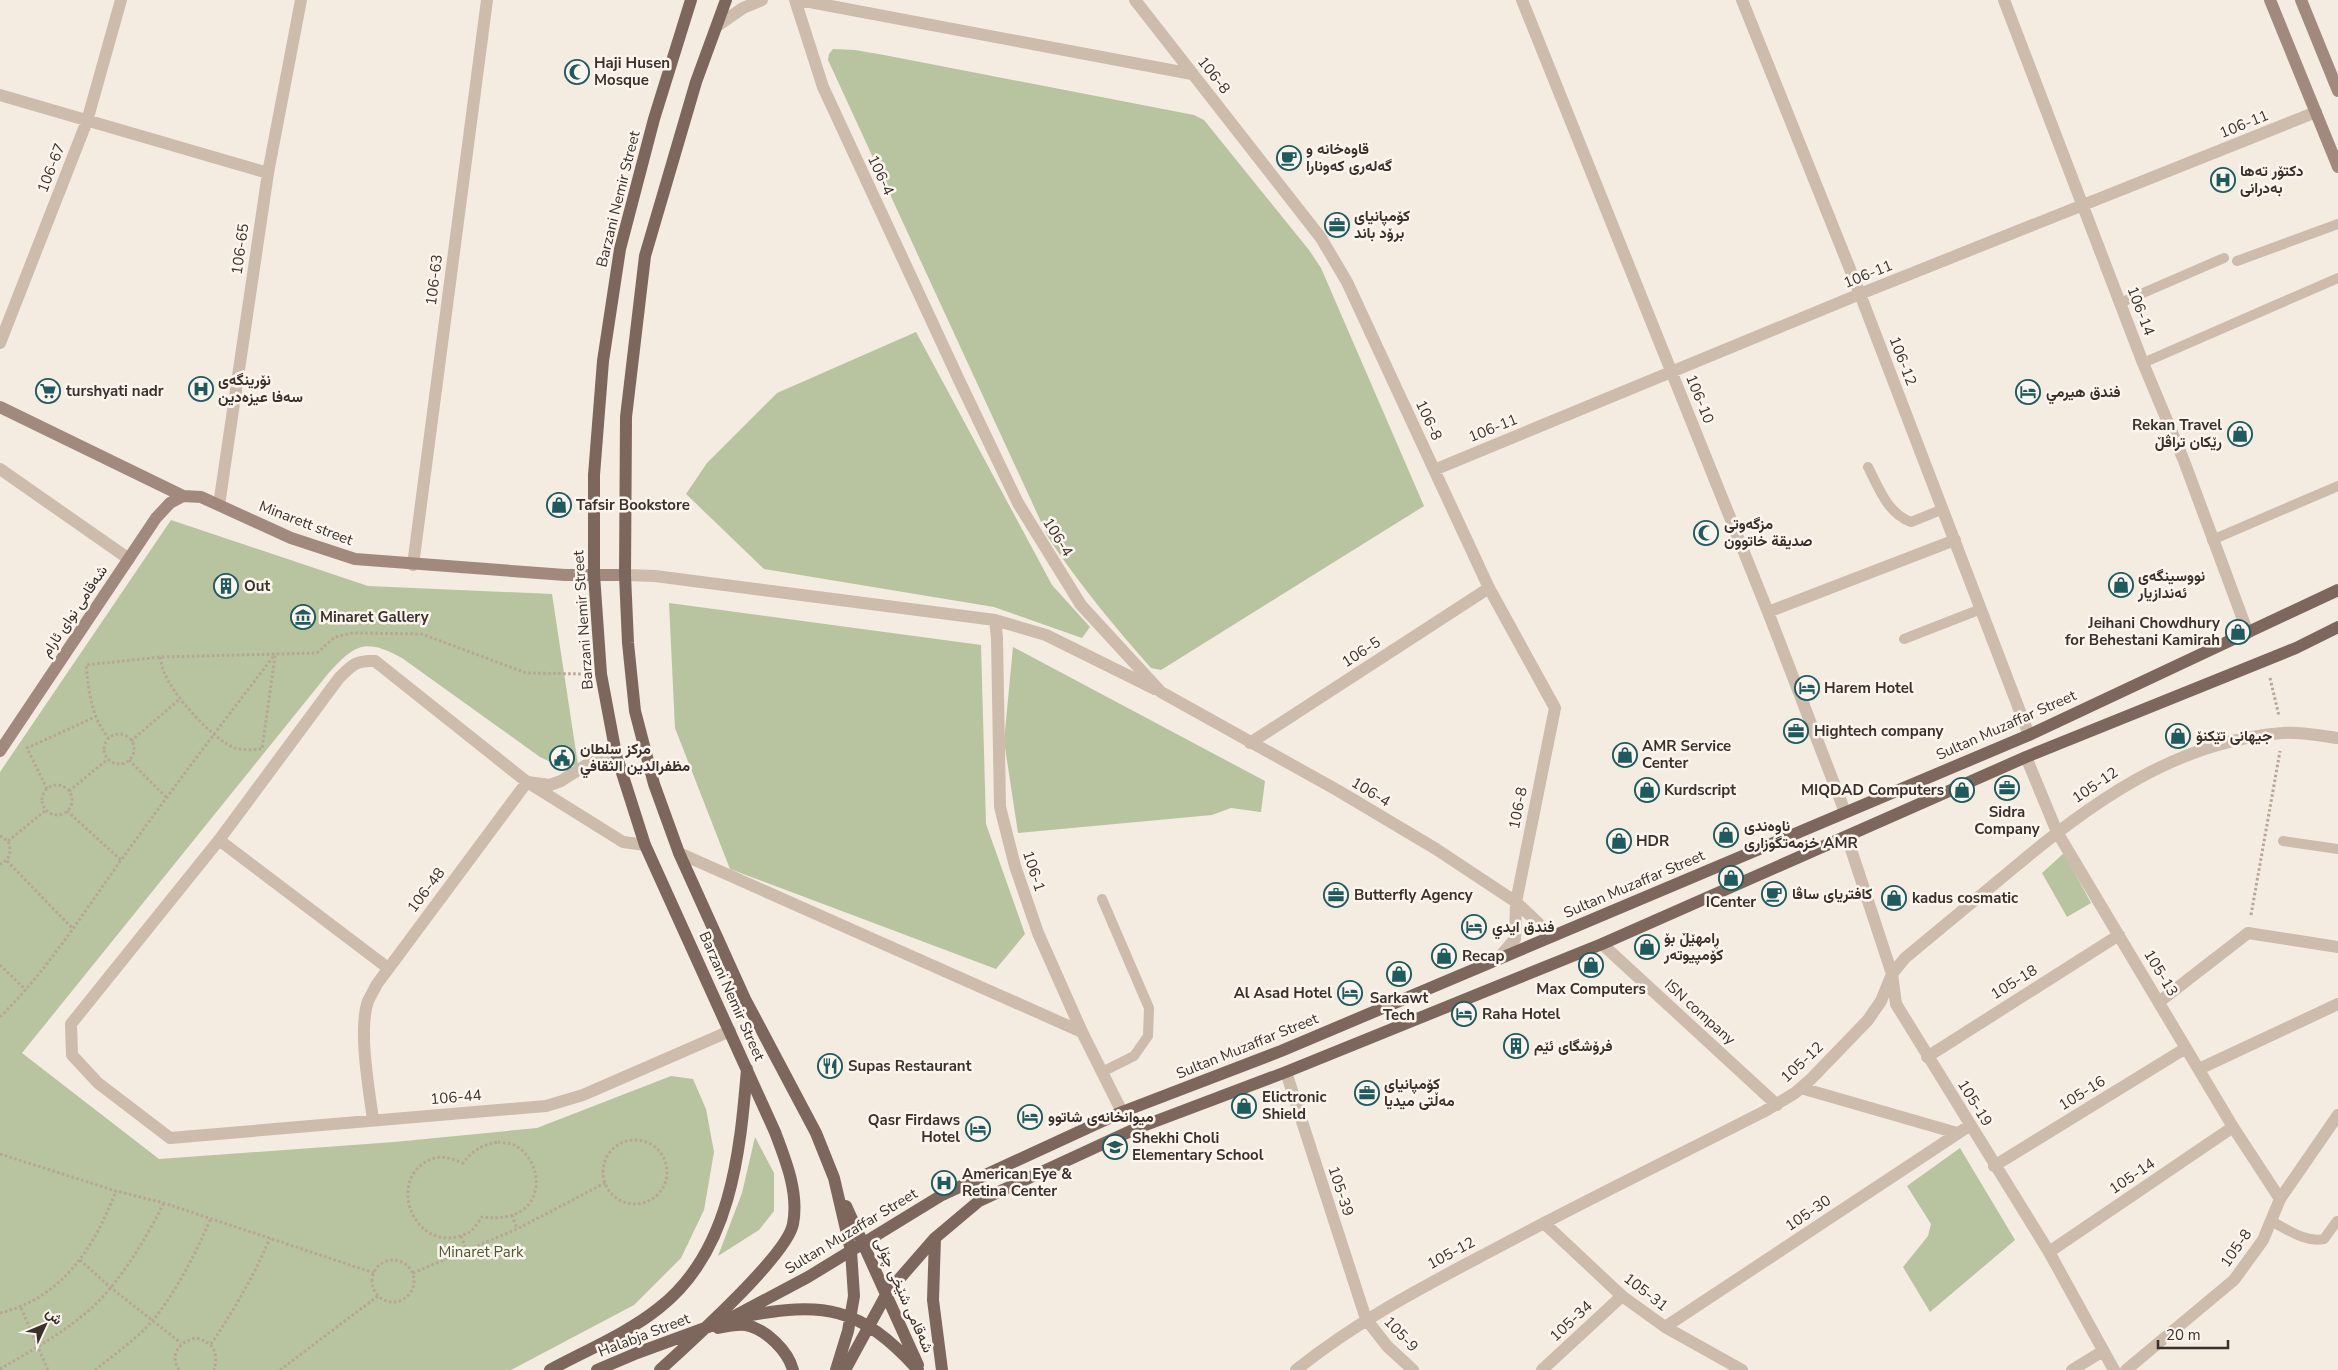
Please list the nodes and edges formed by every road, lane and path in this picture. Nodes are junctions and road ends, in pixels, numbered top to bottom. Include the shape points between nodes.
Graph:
1 (121, 0) edge
2 (301, 0) edge
3 (488, 0) edge
4 (692, 0) edge
5 (726, 0) edge
6 (762, 0) edge
7 (795, 0) edge
8 (799, 0) edge
9 (1522, 0) edge
10 (1742, 0) edge
11 (2004, 0) edge
12 (2270, 0) edge
13 (2301, 0) edge
14 (1139, 1) edge
15 (717, 26) junction
16 (1192, 74) junction
17 (2338, 92) edge
18 (0, 95) edge
19 (2316, 112) junction
20 (87, 121) junction
21 (2338, 167) edge
22 (268, 173) junction
23 (2083, 206) junction
24 (2338, 224) edge
25 (2224, 258) dead end
26 (2237, 261) dead end
27 (2338, 278) edge
28 (1860, 294) junction
29 (2120, 303) junction
30 (0, 343) edge
31 (2144, 364) junction
32 (1672, 372) junction
33 (0, 407) edge
34 (1868, 468) dead end
35 (0, 469) edge
36 (1434, 470) junction
37 (2338, 486) edge
38 (183, 496) junction
39 (219, 505) junction
40 (1943, 509) junction
41 (1954, 540) junction
42 (2212, 540) junction
43 (129, 559) junction
44 (413, 565) junction
45 (594, 575) junction
46 (625, 575) junction
47 (1489, 588) junction
48 (2338, 590) edge
49 (1981, 609) junction
50 (1768, 612) junction
51 (995, 620) junction
52 (2338, 627) edge
53 (2248, 633) junction
54 (1904, 639) dead end
55 (275, 654) junction
56 (160, 657) junction
57 (2266, 660) junction
58 (601, 674) junction
59 (1161, 692) junction
60 (181, 698) junction
61 (95, 717) junction
62 (2283, 732) junction
63 (214, 734) junction
64 (2029, 734) junction
65 (2338, 738) edge
66 (109, 739) junction
67 (131, 741) junction
68 (1250, 744) junction
69 (0, 750) edge
70 (616, 754) junction
71 (2026, 758) junction
72 (108, 759) junction
73 (129, 760) junction
74 (527, 782) junction
75 (47, 789) junction
76 (69, 791) junction
77 (166, 797) junction
78 (46, 810) junction
79 (68, 811) junction
80 (1845, 812) junction
81 (2057, 832) junction
82 (0, 836) edge
83 (1847, 837) junction
84 (219, 840) junction
85 (8, 841) junction
86 (2284, 841) dead end
87 (646, 845) junction
88 (2338, 849) edge
89 (679, 853) junction
90 (121, 860) junction
91 (6, 861) junction
92 (0, 864) edge
93 (1102, 899) dead end
94 (1516, 902) junction
95 (73, 929) junction
96 (2248, 933) junction
97 (2119, 935) junction
98 (1552, 936) junction
99 (1602, 944) junction
100 (2338, 947) edge
101 (1497, 960) junction
102 (0, 965) edge
103 (388, 968) junction
104 (1892, 974) junction
105 (26, 990) junction
106 (2159, 1002) junction
107 (2338, 1004) edge
108 (0, 1017) edge
109 (730, 1031) junction
110 (1082, 1032) junction
111 (2186, 1048) junction
112 (1927, 1057) junction
113 (746, 1069) junction
114 (2199, 1069) junction
115 (1102, 1072) junction
116 (1286, 1072) junction
117 (1801, 1088) junction
118 (1777, 1105) junction
119 (1122, 1112) junction
120 (2338, 1115) edge
121 (373, 1120) junction
122 (1969, 1126) junction
123 (2233, 1127) junction
124 (1957, 1133) junction
125 (0, 1154) edge
126 (1994, 1166) junction
127 (834, 1178) junction
128 (605, 1183) junction
129 (116, 1191) junction
130 (2280, 1200) junction
131 (164, 1203) junction
132 (512, 1215) junction
133 (211, 1218) junction
134 (2271, 1221) junction
135 (2337, 1221) edge
136 (1544, 1223) junction
137 (517, 1230) junction
138 (461, 1236) junction
139 (270, 1238) junction
140 (935, 1238) junction
141 (863, 1244) junction
142 (467, 1251) junction
143 (851, 1251) junction
144 (2049, 1252) junction
145 (80, 1260) junction
146 (374, 1273) junction
147 (413, 1274) junction
148 (110, 1287) junction
149 (887, 1293) junction
150 (378, 1296) junction
151 (1622, 1296) junction
152 (21, 1308) junction
153 (0, 1313) edge
154 (850, 1317) junction
155 (1366, 1319) junction
156 (152, 1320) junction
157 (727, 1320) junction
158 (868, 1326) junction
159 (1665, 1327) junction
160 (703, 1330) junction
161 (181, 1343) junction
162 (211, 1344) junction
163 (37, 1347) junction
164 (2103, 1350) junction
165 (0, 1369) edge
166 (48, 1370) edge
167 (95, 1370) edge
168 (179, 1370) edge
169 (214, 1370) edge
170 (280, 1370) edge
171 (550, 1370) edge
172 (597, 1370) edge
173 (660, 1370) edge
174 (793, 1370) edge
175 (836, 1370) edge
176 (845, 1370) edge
177 (919, 1370) edge
178 (942, 1370) edge
179 (1296, 1370) edge
180 (1414, 1370) edge
181 (1542, 1370) edge
182 (1740, 1370) edge
183 (2072, 1370) edge
184 (2114, 1370) edge
185 (2126, 1370) edge

1 - 20 street, 106-67
2 - 22 street, 106-65
3 - 44 street, 106-63
4 - 45 main road, Barzani Nemir Street via 654,119 620,249 603,361 596,446
5 - 15 main road, Barzani Nemir Street
6 - 15 street via 743,8
7 - 59 street, 106-4 via 823,87 1018,503 1081,605
8 - 16 street
9 - 32 street, 106-10
10 - 28 street, 106-12
11 - 23 street, 106-14
12 - 19 street
13 - 17 street
14 - 16 street, 106-8
15 - 46 main road, Barzani Nemir Street via 696,82 645,256 626,417
16 - 36 street, 106-8 via 1321,238 1347,282
18 - 20 street
19 - 21 street
19 - 23 street, 106-11
20 - 22 street
20 - 30 street, 106-67
22 - 39 street, 106-65
23 - 28 street, 106-11
23 - 29 street, 106-14
24 - 26 lane
25 - 29 lane
27 - 31 lane
28 - 32 street, 106-11
28 - 40 street, 106-12
29 - 31 street, 106-14
31 - 42 street, 106-14
32 - 36 street, 106-11
32 - 50 street, 106-10
33 - 38 street, Minarett street
34 - 40 lane via 1892,512 1904,519 1911,522
35 - 43 street
36 - 47 street, 106-8
37 - 42 lane
38 - 39 street, Minarett street via 201,497
38 - 43 street, شەقامی نوای ئارام via 170,503 156,518
39 - 44 street, Minarett street via 291,538 354,559
40 - 41 street, 106-12
41 - 49 street, 106-12
41 - 50 street
42 - 53 street, 106-14
43 - 69 street, شەقامی نوای ئارام
44 - 45 street, Minarett street
45 - 46 street, Minarett street
45 - 58 main road, Barzani Nemir Street
46 - 51 street via 655,576
46 - 89 main road, Barzani Nemir Street via 635,711 654,784
47 - 68 street, 106-5
47 - 94 street, 106-8 via 1555,708
48 - 53 main road, Sultan Muzaffar Street
49 - 54 lane
49 - 64 street, 106-12
50 - 80 street, 106-10
51 - 59 street via 1046,635
51 - 110 street, 106-1 via 1000,807 1014,866 1038,933
52 - 57 main road
53 - 64 main road, Sultan Muzaffar Street
55 - 56 path
55 - 58 path via 317,653 335,637 352,634 422,634 526,673
55 - 63 path
55 - 63 path via 262,749 233,747
56 - 60 path via 164,672
56 - 61 path via 86,665 90,703
57 - 62 path
57 - 71 main road
58 - 70 main road, Barzani Nemir Street
59 - 68 street, 106-4
60 - 63 path
60 - 67 path
61 - 66 path
61 - 75 path via 27,748
62 - 65 street, 105-12
62 - 81 street, 105-12 via 2220,745 2159,767 2103,798
62 - 96 path
63 - 77 path
64 - 80 main road, Sultan Muzaffar Street
66 - 67 path via 119,735
66 - 72 path via 104,749
67 - 73 path via 134,750
68 - 94 street, 106-4 via 1337,790
70 - 74 street via 594,760 550,785
70 - 87 main road, Barzani Nemir Street
71 - 81 street, 105-13
71 - 83 main road
72 - 73 path via 118,764
72 - 76 path
73 - 77 path
74 - 84 street via 375,661 361,660 340,678
74 - 87 street via 623,842
74 - 103 street, 106-48
75 - 76 path via 57,785
75 - 78 path via 42,800
76 - 79 path via 72,800
77 - 90 path
78 - 79 path via 57,815
78 - 85 path
79 - 90 path
80 - 98 main road, Sultan Muzaffar Street
81 - 97 street, 105-13
81 - 104 street, 105-12 via 1905,958
82 - 85 path
83 - 99 main road
83 - 104 street, 105-19
84 - 103 street
84 - 121 street, 106-44 via 71,1024 72,1056 98,1084 170,1138
85 - 91 path via 11,850
86 - 88 lane
87 - 109 main road, Barzani Nemir Street
89 - 110 street
89 - 127 main road, Barzani Nemir Street via 745,999 816,1133
90 - 95 path
91 - 92 path
91 - 95 path
93 - 115 lane via 1149,1008 1148,1036 1134,1056
94 - 98 street, 106-4
94 - 101 street, 106-8 via 1515,939
95 - 105 path
96 - 100 street
96 - 106 street
97 - 106 street, 105-13
97 - 112 street, 105-18
98 - 101 main road, Sultan Muzaffar Street
99 - 116 main road
99 - 118 street, ISN company
101 - 119 main road, Sultan Muzaffar Street via 1281,1051
102 - 105 path
103 - 121 street, 106-48 via 368,1002 365,1020 365,1052
104 - 112 street, 105-19 via 1896,1004
104 - 117 street, 105-12 via 1881,1001 1868,1020
105 - 108 path
106 - 111 street, 105-13
107 - 114 street
109 - 113 main road, Barzani Nemir Street
109 - 121 street, 106-44 via 583,1095 546,1106
110 - 115 street, 106-1
111 - 114 street, 105-13
111 - 126 street, 105-16
112 - 122 street, 105-19
113 - 160 main road, Barzani Nemir Street via 790,1176 794,1197 793,1226 785,1242 763,1269
113 - 171 main road via 742,1136 735,1173 716,1230 692,1272 673,1296 649,1316
114 - 123 street, 105-13
115 - 119 street, 106-1
116 - 140 main road via 1135,1129 990,1196 970,1207
116 - 155 street, 105-39
117 - 118 street, 105-12
117 - 124 street
118 - 136 street, 105-12
119 - 141 main road, Sultan Muzaffar Street via 942,1195
120 - 130 street, 105-8
122 - 124 street, 105-30
122 - 126 street, 105-19
123 - 130 street, 105-13
123 - 144 street, 105-14
124 - 159 street, 105-30
125 - 129 path
126 - 144 street, 105-19
127 - 141 main road, شەقامی شێخی چۆلی
127 - 143 main road, Barzani Nemir Street
128 - 128 path via 602,1171 606,1159 622,1141 635,1139 647,1142 665,1160 668,1172 664,1185 658,1196 647,1202 634,1205 622,1201 611,1195
128 - 137 path
129 - 131 path
129 - 145 path via 102,1226
130 - 134 street, 105-8
131 - 133 path
131 - 148 path via 139,1249
132 - 137 path
132 - 138 path via 498,1219 482,1217 470,1232
132 - 138 path via 525,1208 533,1196 536,1181 534,1167 514,1145 498,1142 484,1145 463,1163 444,1156 432,1158 413,1173 409,1185 408,1200 413,1216 430,1235
133 - 139 path
133 - 156 path via 190,1263
134 - 135 lane via 2317,1241 2324,1240
134 - 185 street, 105-8 via 2263,1240 2234,1280
136 - 151 street, 105-31
136 - 155 street, 105-12
137 - 142 path
138 - 142 path
139 - 146 path
139 - 162 path via 238,1303
140 - 149 main road
140 - 178 main road via 933,1311
141 - 143 main road, Sultan Muzaffar Street
141 - 149 main road, شەقامی شێخی چۆلی
142 - 147 path
143 - 154 main road, Barzani Nemir Street via 854,1296
143 - 157 main road, Sultan Muzaffar Street
144 - 164 street, 105-19
145 - 148 path
145 - 152 path via 50,1291
146 - 147 path via 378,1266 394,1260 408,1266
146 - 150 path via 372,1281
147 - 150 path via 415,1282 408,1296 393,1302
148 - 156 path
148 - 163 path via 82,1317
149 - 158 main road
149 - 177 main road, شەقامی شێخی چۆلی
150 - 170 path
151 - 159 street, 105-31
151 - 181 street, 105-34
152 - 153 path
152 - 163 path
154 - 157 main road, شەقامی شێخی چۆلی via 806,1308 776,1310
154 - 158 main road, شەقامی شێخی چۆلی
154 - 175 main road, Barzani Nemir Street
155 - 179 street, 105-12
155 - 180 street, 105-9 via 1387,1346
156 - 161 path
156 - 167 path
157 - 160 main road, Sultan Muzaffar Street
158 - 176 main road
158 - 177 main road, شەقامی شێخی چۆلی via 889,1340
159 - 182 street, 105-31
160 - 172 main road, Halabja Street via 636,1352
160 - 173 main road, Barzani Nemir Street
160 - 174 main road via 746,1325 781,1348
161 - 162 path via 196,1338
161 - 168 path via 174,1358
162 - 169 path via 217,1359
163 - 165 path
163 - 166 path
164 - 183 street
164 - 184 street, 105-19

